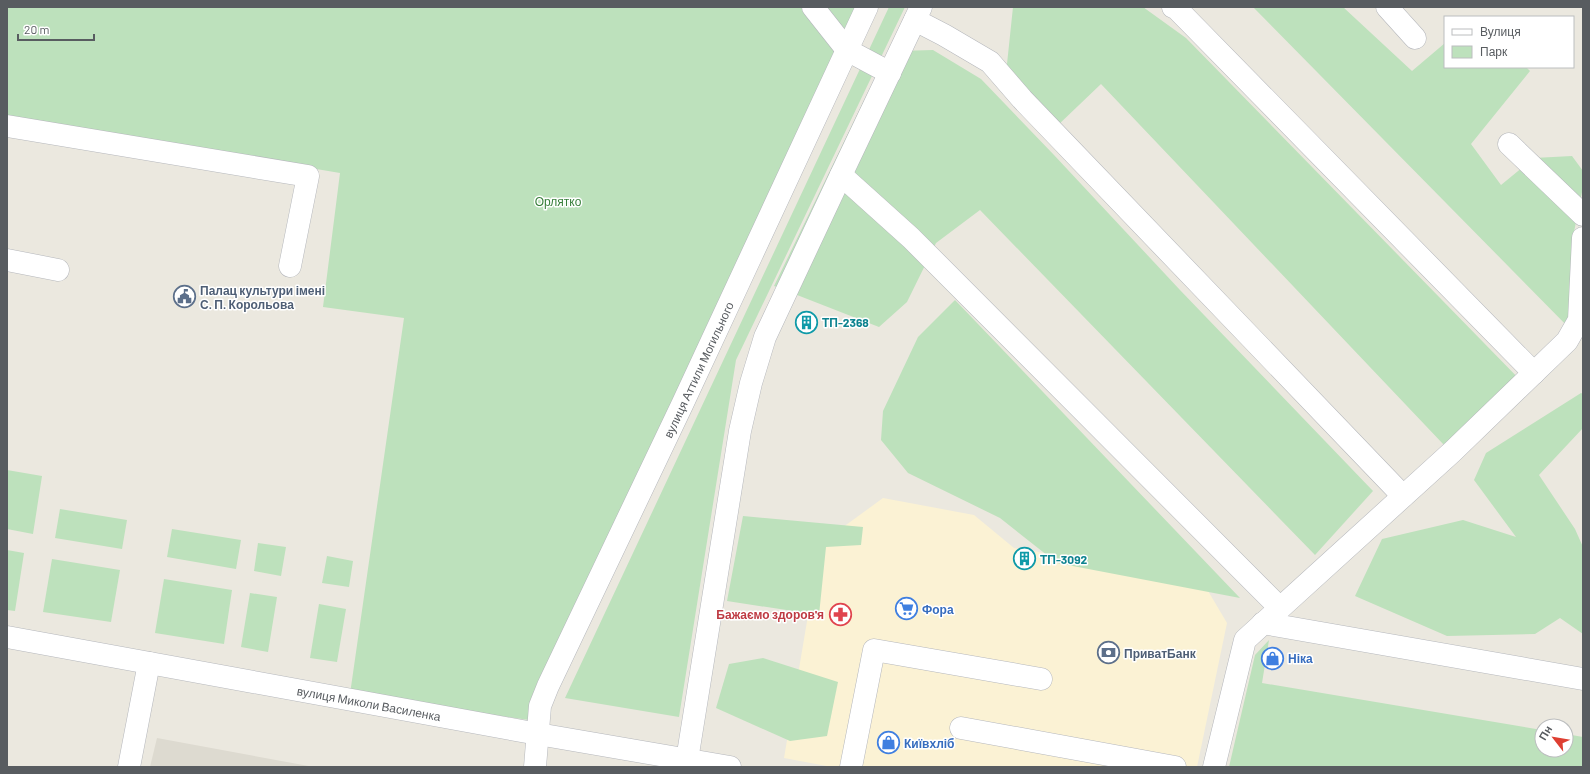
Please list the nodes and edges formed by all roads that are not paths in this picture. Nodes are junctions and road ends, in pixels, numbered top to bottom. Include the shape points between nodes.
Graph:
1 (813, 7) edge
2 (868, 7) edge
3 (1173, 7) edge
4 (1387, 7) edge
5 (918, 14) edge
6 (1415, 38) dead end
7 (847, 50) junction
8 (890, 73) junction
9 (7, 126) edge
10 (1510, 144) dead end
11 (840, 175) junction
12 (1583, 215) edge
13 (1583, 238) edge
14 (7, 260) edge
15 (290, 266) dead end
16 (58, 270) dead end
17 (1575, 345) edge
18 (1534, 373) junction
19 (1403, 496) junction
20 (1280, 608) junction
21 (1263, 623) junction
22 (7, 637) edge
23 (149, 663) junction
24 (1041, 679) dead end
25 (1583, 679) edge
26 (961, 728) dead end
27 (538, 734) junction
28 (687, 760) junction
29 (128, 767) edge
30 (535, 767) edge
31 (730, 767) edge
32 (851, 767) edge
33 (1175, 767) edge
34 (1214, 767) edge

1 - 7 street
2 - 7 street, вулиця Аттили Могильного
3 - 18 street
4 - 6 street
5 - 8 street
5 - 19 street via 944,35 990,62 1028,105
7 - 8 street
7 - 27 street, вулиця Аттили Могильного via 548,686 540,706
8 - 11 street
9 - 15 street via 308,176
10 - 12 street
11 - 20 street via 911,238
11 - 28 street via 765,337 751,382 740,431
13 - 17 street via 1579,320
14 - 16 street
17 - 18 street
18 - 19 street
19 - 20 street
20 - 21 street
21 - 25 street
21 - 34 street via 1245,640
22 - 23 street, вулиця Миколи Василенка
23 - 27 street, вулиця Миколи Василенка
23 - 29 street
24 - 32 street via 874,650
26 - 33 street
27 - 28 street, вулиця Миколи Василенка
27 - 30 street, вулиця Аттили Могильного
28 - 31 street, вулиця Миколи Василенка

